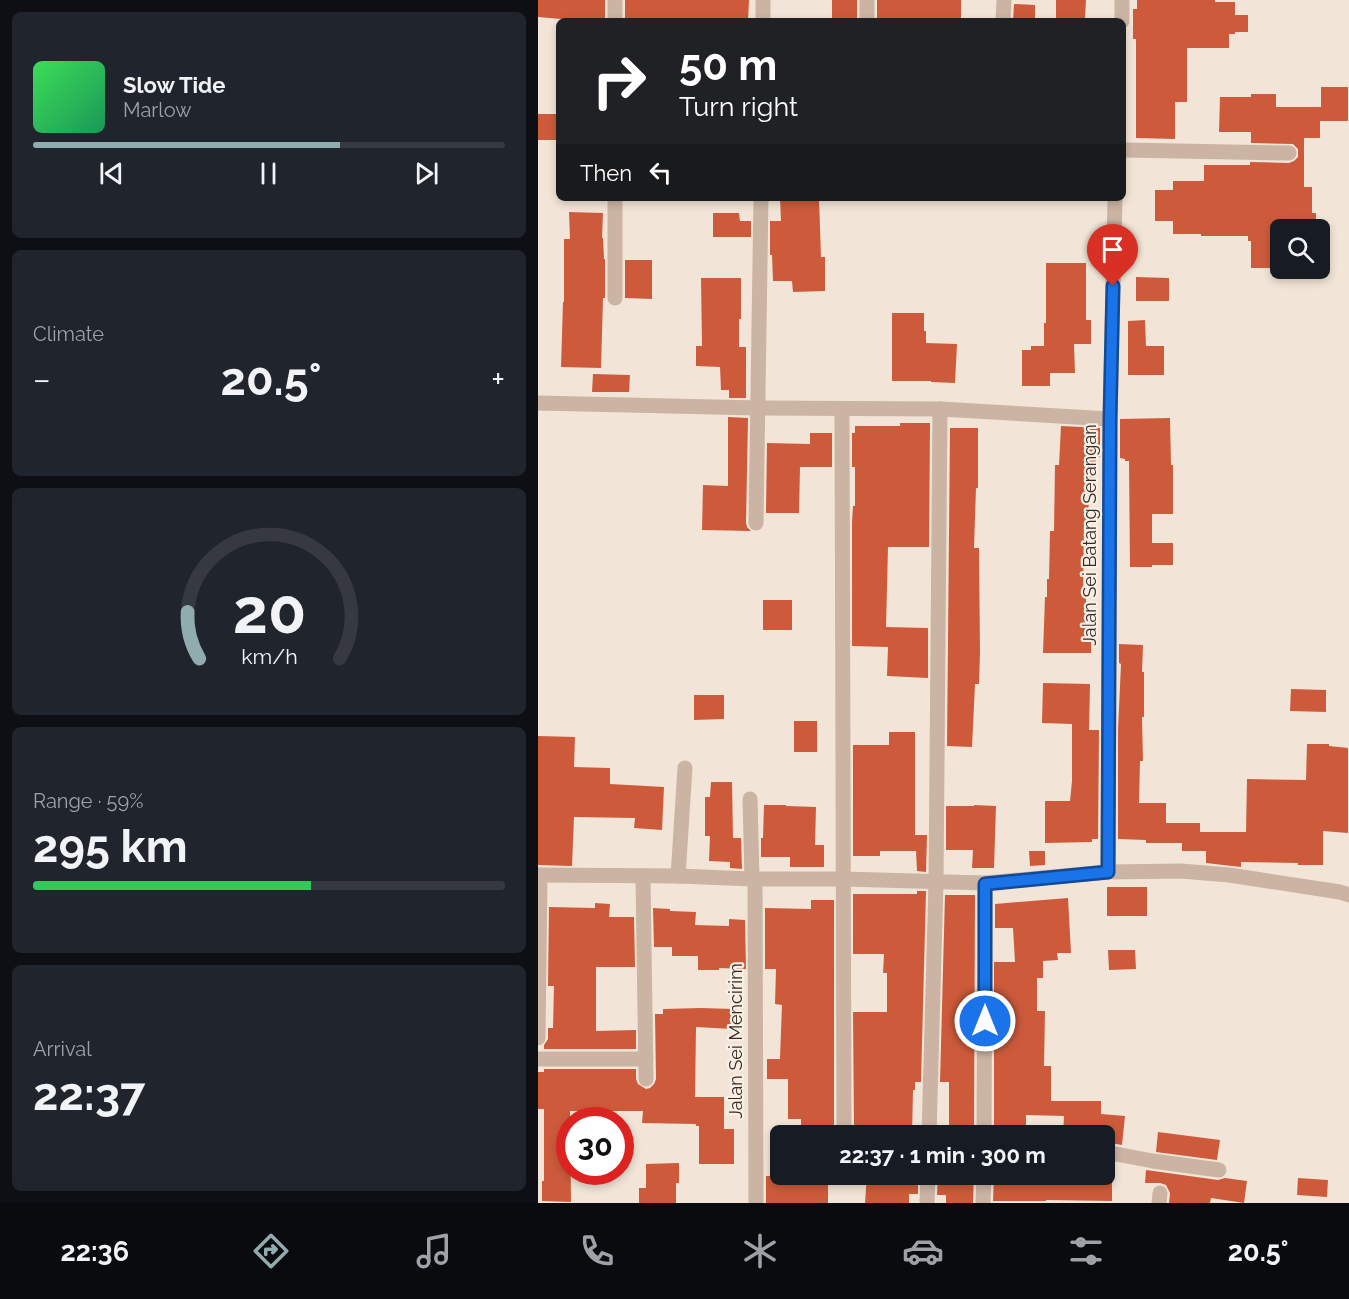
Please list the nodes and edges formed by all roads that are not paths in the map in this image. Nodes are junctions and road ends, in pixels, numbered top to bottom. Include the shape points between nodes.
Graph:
1 (615, 0) edge
2 (763, 0) edge
3 (867, 0) edge
4 (1004, 0) edge
5 (1122, 0) edge
6 (615, 18) edge
7 (763, 18) edge
8 (867, 18) edge
9 (1003, 18) edge
10 (1122, 18) edge
11 (1126, 150) edge
12 (1290, 153) dead end
13 (615, 201) edge
14 (761, 201) edge
15 (1116, 201) edge
16 (615, 298) dead end
17 (538, 403) edge
18 (758, 408) junction
19 (842, 409) junction
20 (940, 409) junction
21 (1110, 419) junction
22 (756, 523) dead end
23 (685, 768) dead end
24 (750, 799) dead end
25 (1108, 872) junction
26 (539, 875) edge
27 (678, 876) junction
28 (643, 877) junction
29 (754, 879) junction
30 (843, 879) junction
31 (936, 882) junction
32 (985, 884) junction
33 (1344, 894) edge
34 (538, 1038) edge
35 (538, 1059) edge
36 (646, 1059) junction
37 (646, 1078) dead end
38 (844, 1125) dead end
39 (929, 1125) edge
40 (984, 1125) edge
41 (1115, 1154) edge
42 (1219, 1170) dead end
43 (928, 1185) edge
44 (984, 1185) edge
45 (756, 1203) edge
46 (927, 1203) edge
47 (983, 1203) edge

1 - 6 street
2 - 7 street
3 - 8 street
4 - 9 street
5 - 10 street
11 - 12 street
13 - 16 street
14 - 18 street
15 - 21 street, Jalan Sei Batang Serangan
17 - 18 street
18 - 19 street
18 - 22 street
19 - 20 street
19 - 30 street
20 - 21 street
20 - 31 street
21 - 25 street, Jalan Sei Batang Serangan
23 - 27 street
24 - 29 street, Jalan Sei Mencirim
25 - 32 street
25 - 33 street via 1230,875
26 - 28 street
26 - 34 street
27 - 28 street
27 - 29 street
28 - 36 street
29 - 30 street
29 - 45 street, Jalan Sei Mencirim
30 - 31 street
30 - 38 street
31 - 32 street
31 - 39 street
32 - 40 street
35 - 36 street
36 - 37 street
41 - 42 street
43 - 46 street
44 - 47 street

